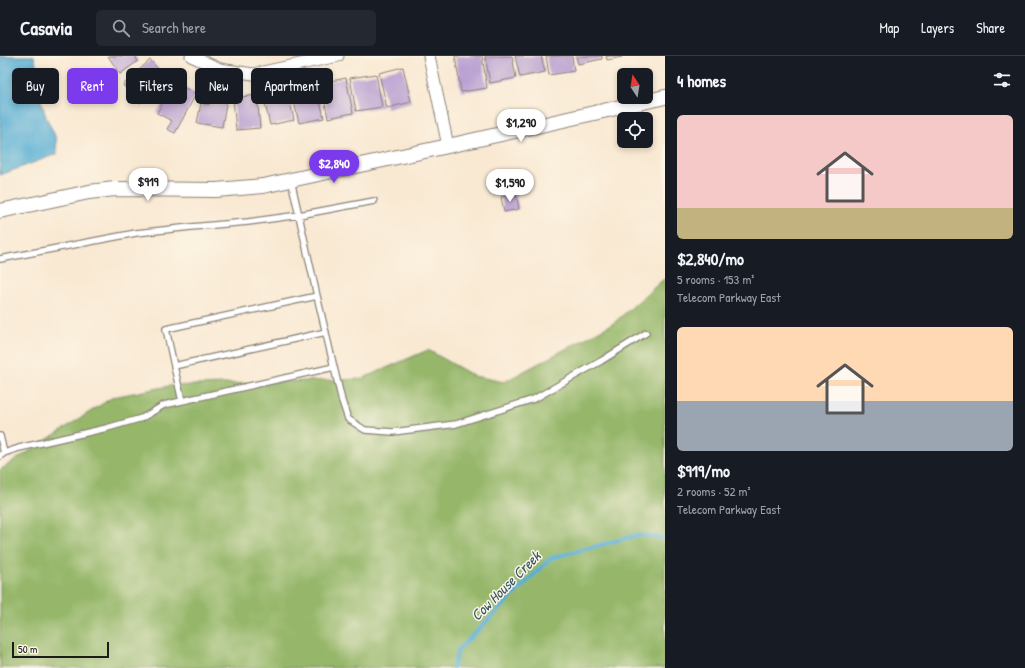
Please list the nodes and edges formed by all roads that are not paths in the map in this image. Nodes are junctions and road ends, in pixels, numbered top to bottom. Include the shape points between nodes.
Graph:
1 (191, 56) edge
2 (338, 56) edge
3 (429, 56) edge
4 (665, 97) edge
5 (448, 146) junction
6 (291, 180) junction
7 (374, 202) dead end
8 (0, 211) edge
9 (299, 215) junction
10 (0, 259) edge
11 (317, 296) junction
12 (326, 332) junction
13 (646, 333) dead end
14 (174, 366) junction
15 (334, 367) junction
16 (182, 401) junction
17 (0, 436) edge
18 (2, 455) edge

1 - 2 street via 220,69 253,74
3 - 5 street
4 - 5 street
5 - 6 street
6 - 8 street via 263,186 216,190 115,189
6 - 9 lane
7 - 9 lane
9 - 10 lane via 136,233
9 - 11 lane
11 - 12 lane
11 - 14 lane via 166,329
12 - 14 lane
12 - 15 lane
13 - 15 lane via 534,399 456,424 393,432 365,430 348,419
14 - 16 lane
15 - 16 lane
16 - 18 lane via 164,405 142,418 19,448
17 - 18 lane

